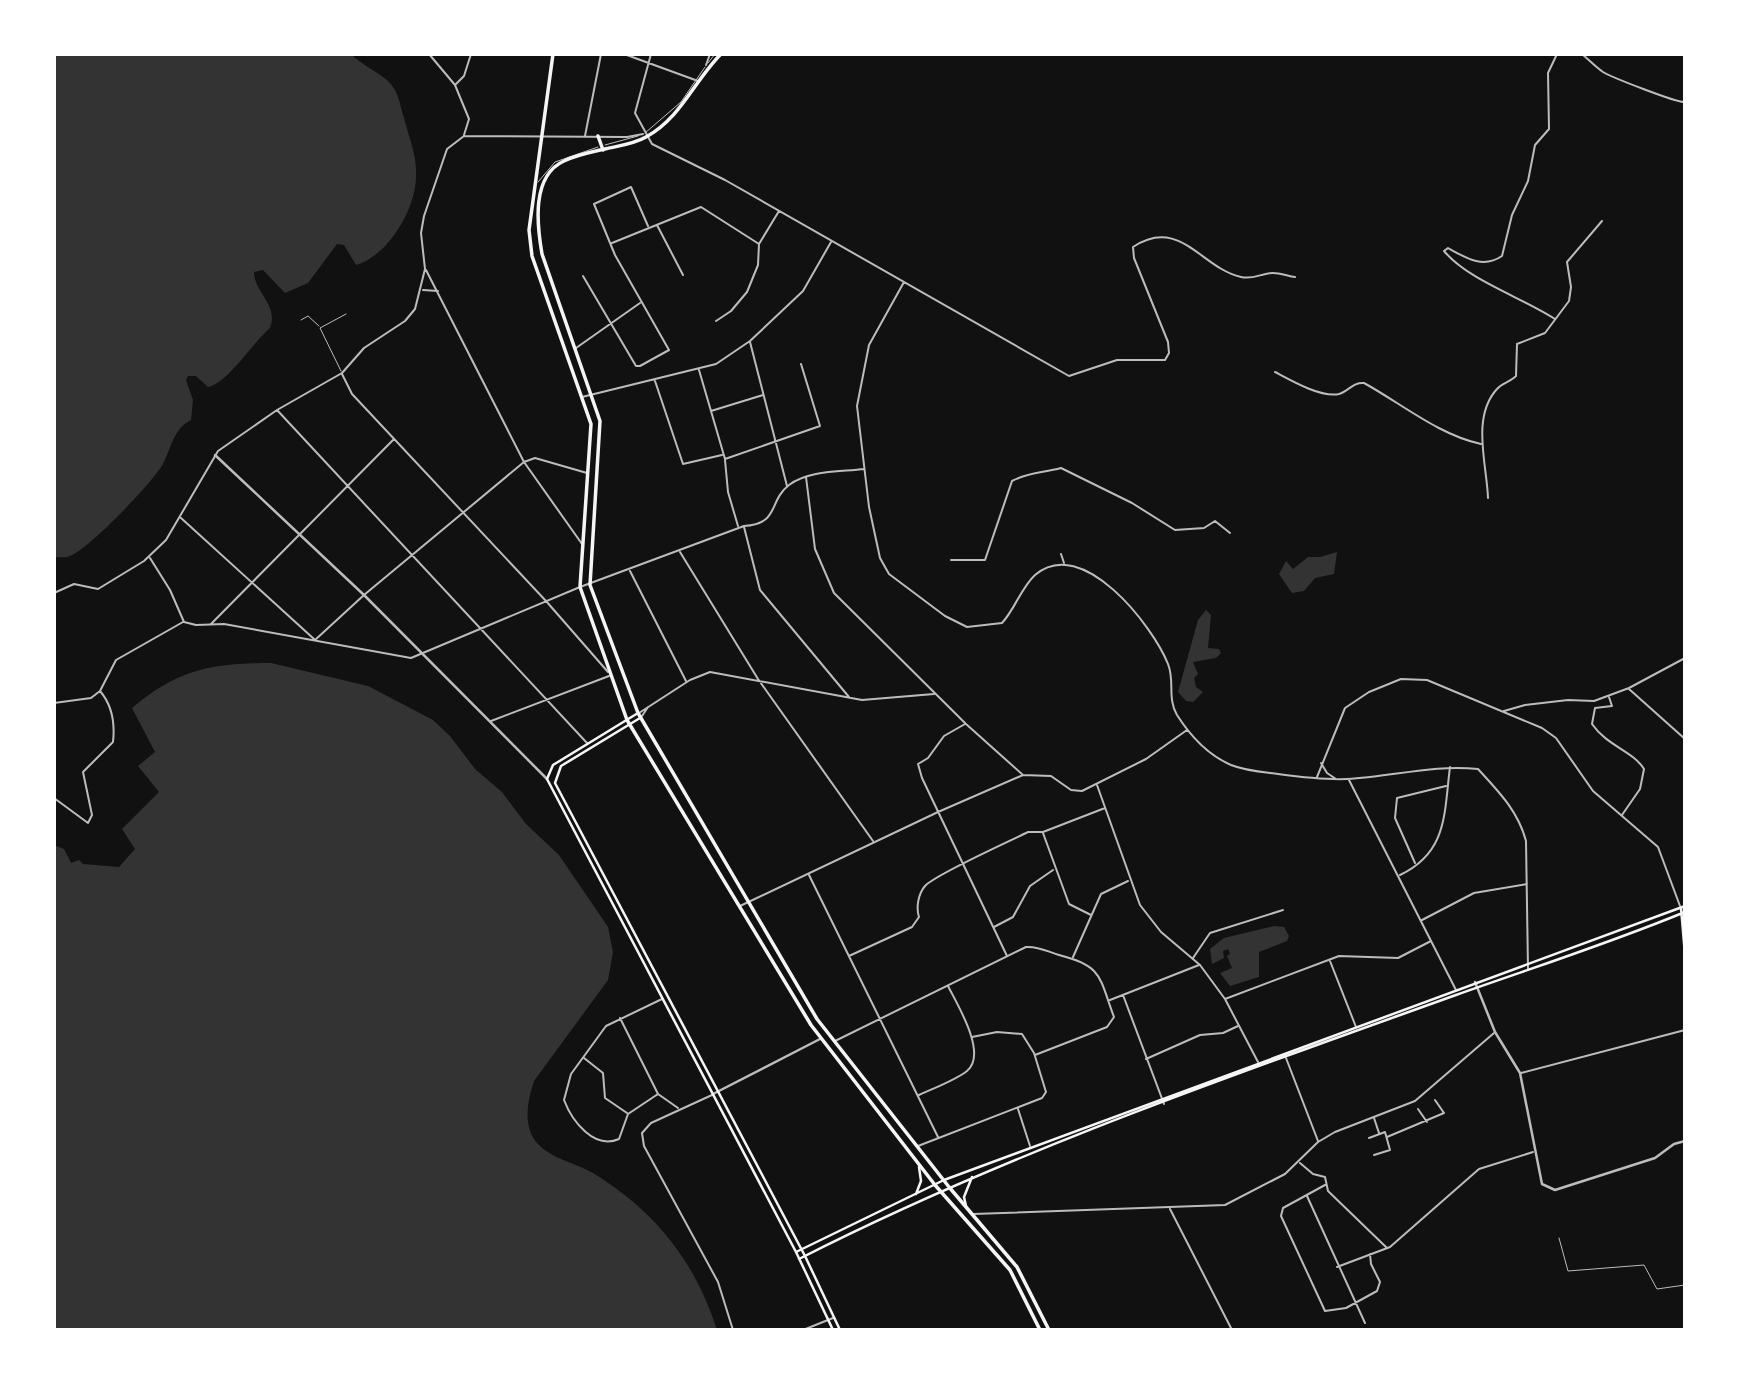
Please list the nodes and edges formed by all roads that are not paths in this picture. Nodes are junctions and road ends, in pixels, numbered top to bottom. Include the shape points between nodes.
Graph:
1 (429, 54) edge
2 (471, 54) edge
3 (553, 54) edge
4 (601, 54) edge
5 (624, 54) edge
6 (651, 54) edge
7 (710, 54) edge
8 (715, 54) edge
9 (721, 54) edge
10 (1557, 54) edge
11 (1582, 54) edge
12 (649, 63) junction
13 (706, 65) junction
14 (697, 80) junction
15 (455, 85) junction
16 (1685, 102) edge
17 (464, 136) junction
18 (585, 136) junction
19 (598, 136) junction
20 (645, 136) junction
21 (542, 138) junction
22 (602, 147) junction
23 (535, 187) junction
24 (779, 211) junction
25 (1602, 221) dead end
26 (657, 224) junction
27 (648, 226) junction
28 (831, 241) junction
29 (611, 243) junction
30 (759, 244) junction
31 (425, 270) junction
32 (682, 275) dead end
33 (583, 276) dead end
34 (1295, 277) dead end
35 (904, 282) junction
36 (422, 290) junction
37 (438, 291) junction
38 (642, 302) junction
39 (346, 314) dead end
40 (1555, 319) junction
41 (301, 320) dead end
42 (716, 321) dead end
43 (610, 325) junction
44 (320, 328) junction
45 (750, 341) junction
46 (575, 348) junction
47 (802, 364) dead end
48 (698, 369) junction
49 (1275, 372) dead end
50 (342, 373) junction
51 (655, 380) junction
52 (591, 394) junction
53 (764, 395) junction
54 (582, 397) junction
55 (277, 410) junction
56 (710, 411) junction
57 (394, 438) junction
58 (776, 442) junction
59 (1482, 445) junction
60 (215, 456) junction
61 (724, 457) junction
62 (524, 462) junction
63 (864, 469) junction
64 (588, 473) junction
65 (806, 476) junction
66 (346, 485) junction
67 (787, 486) junction
68 (1488, 498) dead end
69 (464, 513) junction
70 (181, 518) junction
71 (744, 526) junction
72 (738, 528) junction
73 (1230, 533) dead end
74 (299, 534) junction
75 (583, 545) junction
76 (679, 551) junction
77 (1061, 554) dead end
78 (411, 555) junction
79 (149, 557) junction
80 (951, 560) dead end
81 (1064, 564) junction
82 (630, 570) junction
83 (251, 582) junction
84 (590, 585) junction
85 (580, 587) junction
86 (54, 593) edge
87 (364, 595) junction
88 (546, 601) junction
89 (184, 622) junction
90 (211, 624) junction
91 (481, 631) junction
92 (315, 640) junction
93 (423, 654) junction
94 (1685, 658) edge
95 (611, 675) junction
96 (758, 679) junction
97 (687, 682) junction
98 (1629, 688) junction
99 (100, 691) junction
100 (936, 694) junction
101 (1609, 696) junction
102 (851, 699) junction
103 (547, 700) junction
104 (54, 703) edge
105 (649, 706) junction
106 (1503, 712) junction
107 (639, 716) junction
108 (490, 722) junction
109 (628, 722) junction
110 (966, 724) junction
111 (1188, 729) junction
112 (1685, 740) edge
113 (588, 743) junction
114 (1321, 764) junction
115 (1450, 766) junction
116 (1023, 775) junction
117 (1317, 778) junction
118 (547, 779) junction
119 (1338, 779) junction
120 (1349, 779) junction
121 (1096, 784) junction
122 (1448, 786) junction
123 (54, 799) edge
124 (1105, 808) junction
125 (938, 812) junction
126 (1622, 816) junction
127 (1043, 832) junction
128 (874, 842) junction
129 (1416, 864) junction
130 (964, 866) junction
131 (1054, 869) junction
132 (808, 873) junction
133 (1399, 876) junction
134 (1129, 881) junction
135 (1528, 883) junction
136 (748, 901) junction
137 (740, 906) junction
138 (1683, 907) edge
139 (1283, 910) dead end
140 (1683, 913) edge
141 (1091, 915) junction
142 (1422, 920) junction
143 (993, 928) junction
144 (1432, 941) junction
145 (1684, 944) edge
146 (1685, 955) edge
147 (849, 956) junction
148 (1007, 957) junction
149 (1073, 957) junction
150 (1193, 959) junction
151 (1329, 960) junction
152 (1528, 964) junction
153 (1200, 965) junction
154 (1528, 971) junction
155 (1475, 982) junction
156 (948, 986) junction
157 (1477, 988) junction
158 (1456, 989) junction
159 (1458, 994) junction
160 (1124, 995) junction
161 (663, 998) junction
162 (1225, 999) junction
163 (1108, 1001) junction
164 (620, 1018) junction
165 (880, 1019) junction
166 (1238, 1025) junction
167 (1355, 1027) junction
168 (1685, 1030) edge
169 (1357, 1031) junction
170 (1495, 1032) junction
171 (972, 1037) junction
172 (820, 1039) junction
173 (833, 1041) junction
174 (1035, 1055) junction
175 (584, 1058) junction
176 (1286, 1058) junction
177 (1146, 1059) junction
178 (1258, 1062) junction
179 (1260, 1067) junction
180 (1520, 1073) junction
181 (717, 1092) junction
182 (657, 1094) junction
183 (713, 1094) junction
184 (918, 1096) junction
185 (1162, 1098) junction
186 (1435, 1100) dead end
187 (1164, 1104) junction
188 (1017, 1108) junction
189 (679, 1109) junction
190 (1418, 1109) dead end
191 (628, 1114) junction
192 (1374, 1117) junction
193 (1427, 1122) junction
194 (1379, 1135) junction
195 (1387, 1137) junction
196 (938, 1138) junction
197 (1369, 1138) dead end
198 (1685, 1141) edge
199 (1318, 1142) junction
200 (917, 1146) junction
201 (1030, 1147) junction
202 (1534, 1152) junction
203 (1374, 1155) dead end
204 (1299, 1162) junction
205 (918, 1164) junction
206 (972, 1177) junction
207 (944, 1181) junction
208 (935, 1185) junction
209 (1325, 1185) junction
210 (949, 1186) junction
211 (940, 1191) junction
212 (1306, 1195) junction
213 (914, 1196) junction
214 (966, 1207) junction
215 (1169, 1208) junction
216 (972, 1214) junction
217 (1559, 1238) dead end
218 (1387, 1248) junction
219 (801, 1249) junction
220 (796, 1252) junction
221 (1370, 1254) junction
222 (805, 1256) junction
223 (799, 1259) junction
224 (1337, 1267) junction
225 (1685, 1285) edge
226 (1356, 1302) junction
227 (834, 1317) junction
228 (828, 1320) junction
229 (1365, 1323) dead end
230 (733, 1330) edge
231 (803, 1330) edge
232 (833, 1330) edge
233 (840, 1330) edge
234 (1040, 1330) edge
235 (1049, 1330) edge
236 (1232, 1330) edge

1 - 15 street
2 - 15 street via 464,76
3 - 21 main road
4 - 18 street
5 - 12 street
6 - 12 street
7 - 13 street
8 - 13 lane
9 - 14 main road
10 - 40 street via 1548,73 1549,128 1535,145 1528,181 1512,215 1502,256 1478,262 1448,248 1444,251 1471,275
11 - 16 street via 1605,74 1671,101
12 - 14 street
12 - 20 street via 635,114
13 - 14 lane
14 - 20 main road via 675,114
15 - 17 street via 469,120
17 - 21 street
17 - 31 street via 447,149 424,216
18 - 19 street
18 - 21 street
19 - 20 street
19 - 22 main road
20 - 22 main road
20 - 24 street
21 - 23 main road
22 - 23 lane via 555,162
22 - 46 main road via 557,165 540,195 542,254
23 - 54 main road via 528,230 532,256
24 - 28 street
24 - 30 street
25 - 40 street via 1567,262 1571,296
26 - 27 street
26 - 30 street via 701,206
26 - 32 street
27 - 29 street
27 - 29 street via 631,187 594,204
28 - 35 street
28 - 45 street via 803,291
29 - 38 street
30 - 42 street via 758,265 747,292
31 - 36 street
31 - 37 street
33 - 43 street
34 - 35 street via 1272,273 1254,279 1239,277 1186,244 1163,236 1145,239 1133,247 1135,258 1169,353 1165,360 1117,360 1069,376
35 - 63 street via 869,345 857,406
36 - 37 street
36 - 50 street via 405,321 364,348
37 - 62 street
38 - 43 street
38 - 43 street via 669,350 636,366
39 - 44 lane
40 - 59 street via 1545,333 1517,344 1517,373 1490,400
41 - 44 lane via 308,316
43 - 46 street
44 - 50 lane
45 - 48 street via 716,364
45 - 53 street
46 - 52 main road
47 - 58 street via 820,426
48 - 51 street
48 - 56 street
49 - 59 street via 1329,394 1364,383 1442,430
50 - 55 street
50 - 57 street via 352,394
51 - 52 street
51 - 61 street via 683,464
52 - 54 street
52 - 84 main road via 600,433
53 - 56 street
53 - 58 street
54 - 64 main road via 591,424
55 - 60 street
55 - 66 street
56 - 61 street
57 - 66 street
57 - 69 street
58 - 61 street
58 - 67 street
59 - 68 street
60 - 70 street
60 - 74 street
61 - 72 street
62 - 64 street via 535,457
62 - 69 street
62 - 75 street
63 - 65 street
63 - 81 street via 880,558 889,574 930,608 961,624 1002,624 1035,575
64 - 75 main road
65 - 67 street
65 - 100 street via 815,549 834,593
66 - 74 street
66 - 78 street
67 - 71 street via 769,517 760,525
69 - 78 street
69 - 88 street
70 - 79 street
70 - 83 street
71 - 72 street
71 - 102 street via 760,590
72 - 76 street
73 - 80 street via 1215,521 1204,528 1175,530 1061,468 1032,471 1012,481 985,559
74 - 83 street
74 - 87 street
75 - 85 main road
76 - 82 street
76 - 96 street
77 - 81 street
78 - 87 street
78 - 91 street
79 - 86 street via 98,589 74,584
79 - 89 street
81 - 111 street via 1086,570 1133,609 1167,663 1171,702
82 - 84 street
82 - 97 street
83 - 90 street
83 - 92 street
84 - 85 street
84 - 107 main road
85 - 88 street
85 - 95 main road
87 - 92 street
87 - 93 street
88 - 91 street
88 - 95 street
89 - 90 street
89 - 99 street via 116,660
90 - 92 street
91 - 93 street
91 - 103 street
92 - 93 street via 411,658
93 - 108 street
94 - 98 street
95 - 103 street
95 - 109 main road
96 - 97 street via 710,672
96 - 102 street
96 - 128 street
97 - 105 street
98 - 101 street
98 - 112 street
99 - 104 street via 91,698
99 - 123 street via 107,699 114,726 113,742 83,772 92,815 88,823
100 - 102 street
100 - 110 street
101 - 106 street via 1525,705
101 - 126 street via 1612,706 1595,708 1592,724 1602,738 1644,769 1640,789
103 - 108 street
103 - 113 street
105 - 107 street
105 - 107 street
106 - 114 street via 1427,680 1396,681 1345,708
106 - 126 street via 1556,738 1593,791
107 - 109 main road
107 - 136 main road
108 - 118 street
109 - 113 main road
109 - 137 main road
109 - 181 main road via 561,766 555,783
110 - 116 street
110 - 125 street via 944,736 918,764
111 - 117 street via 1215,757 1234,766
111 - 121 street via 1146,760
113 - 118 main road via 553,765
114 - 117 street
114 - 119 street
115 - 120 street
115 - 122 street
115 - 135 street via 1478,769 1510,805 1526,841
116 - 121 street via 1051,776 1074,792
116 - 125 street
117 - 119 street
118 - 161 main road
119 - 120 street
120 - 133 street
121 - 124 street
122 - 129 street via 1442,833 1436,846
122 - 129 street via 1397,798 1395,818
124 - 127 street
124 - 134 street
125 - 128 street
125 - 130 street
126 - 138 street via 1658,847
127 - 130 street via 1028,832
127 - 131 street
128 - 132 street
129 - 133 street
130 - 143 street
130 - 147 street via 927,883 912,927
131 - 141 street via 1069,904
131 - 143 street via 1030,886 1013,918
132 - 136 street
132 - 147 street
133 - 142 street
134 - 141 street via 1101,894
134 - 150 street via 1150,919
135 - 142 street via 1474,893
135 - 152 street
136 - 137 street
136 - 173 main road
137 - 172 main road
138 - 140 main road
138 - 152 main road
139 - 150 street via 1210,933
140 - 145 main road
140 - 154 main road
141 - 149 street
142 - 144 street
143 - 148 street
144 - 151 street via 1398,958 1362,954
144 - 158 street
145 - 146 main road
147 - 165 street
148 - 149 street via 1035,946
148 - 156 street
149 - 163 street via 1094,968
150 - 153 street
151 - 162 street
151 - 167 street
152 - 154 street
152 - 155 main road
153 - 160 street
153 - 162 street
154 - 157 main road
155 - 157 street
155 - 158 main road
156 - 165 street
156 - 171 street
157 - 159 main road
157 - 170 street
158 - 159 street
158 - 167 main road
159 - 169 main road
160 - 163 street
160 - 177 street
161 - 164 street
161 - 183 main road
162 - 166 street
163 - 174 street via 1114,1017 1107,1027
164 - 175 street via 606,1026
164 - 182 street
165 - 173 street
165 - 184 street
166 - 177 street via 1223,1033 1200,1035
166 - 178 street
167 - 169 street
167 - 178 main road
168 - 180 street
169 - 176 main road
170 - 180 street
170 - 192 street via 1415,1101
171 - 174 street via 996,1032 1021,1034
171 - 184 street via 971,1067
172 - 181 street
172 - 205 main road
173 - 200 main road
174 - 188 street via 1046,1092
175 - 191 street via 603,1073 605,1098
175 - 191 street via 565,1089 564,1100 579,1125 611,1143 619,1139
176 - 179 main road
176 - 199 street
177 - 185 street
178 - 179 street
178 - 185 main road
179 - 187 main road
180 - 202 street
181 - 183 street
181 - 219 main road
182 - 189 street
182 - 191 street
183 - 189 street
183 - 220 main road
184 - 196 street
185 - 187 street
185 - 201 main road
186 - 193 street via 1444,1113
187 - 206 main road
188 - 196 street
188 - 201 street
189 - 230 street via 651,1123 642,1133 644,1146 718,1282
190 - 193 street
192 - 194 street
192 - 199 street
193 - 195 street
194 - 195 street via 1385,1132
194 - 197 street
195 - 203 street via 1390,1150
196 - 200 street
198 - 202 street via 1655,1158 1555,1190 1542,1184
199 - 204 street
200 - 207 main road
201 - 207 main road
202 - 218 street via 1479,1168
204 - 209 street via 1325,1177
204 - 215 street via 1225,1205
205 - 208 main road
205 - 213 main road via 921,1181
206 - 210 main road
206 - 214 main road via 964,1197
207 - 208 main road
207 - 210 main road
208 - 211 main road
208 - 213 main road
209 - 212 street
209 - 218 street
210 - 211 main road
210 - 214 main road
211 - 222 main road
211 - 234 main road via 1010,1270
212 - 224 street
212 - 226 street via 1283,1208 1281,1216 1325,1311
213 - 219 main road
214 - 216 main road
215 - 216 street
215 - 236 street
216 - 235 main road via 1017,1268
217 - 225 lane via 1568,1271 1644,1265 1657,1289
218 - 221 street
219 - 220 main road
219 - 222 main road
220 - 223 main road
221 - 224 street
221 - 226 street via 1380,1282 1377,1291
222 - 223 main road
222 - 227 main road
223 - 228 main road
224 - 226 street
226 - 229 street
227 - 228 street
227 - 233 main road
228 - 231 street
228 - 232 main road

